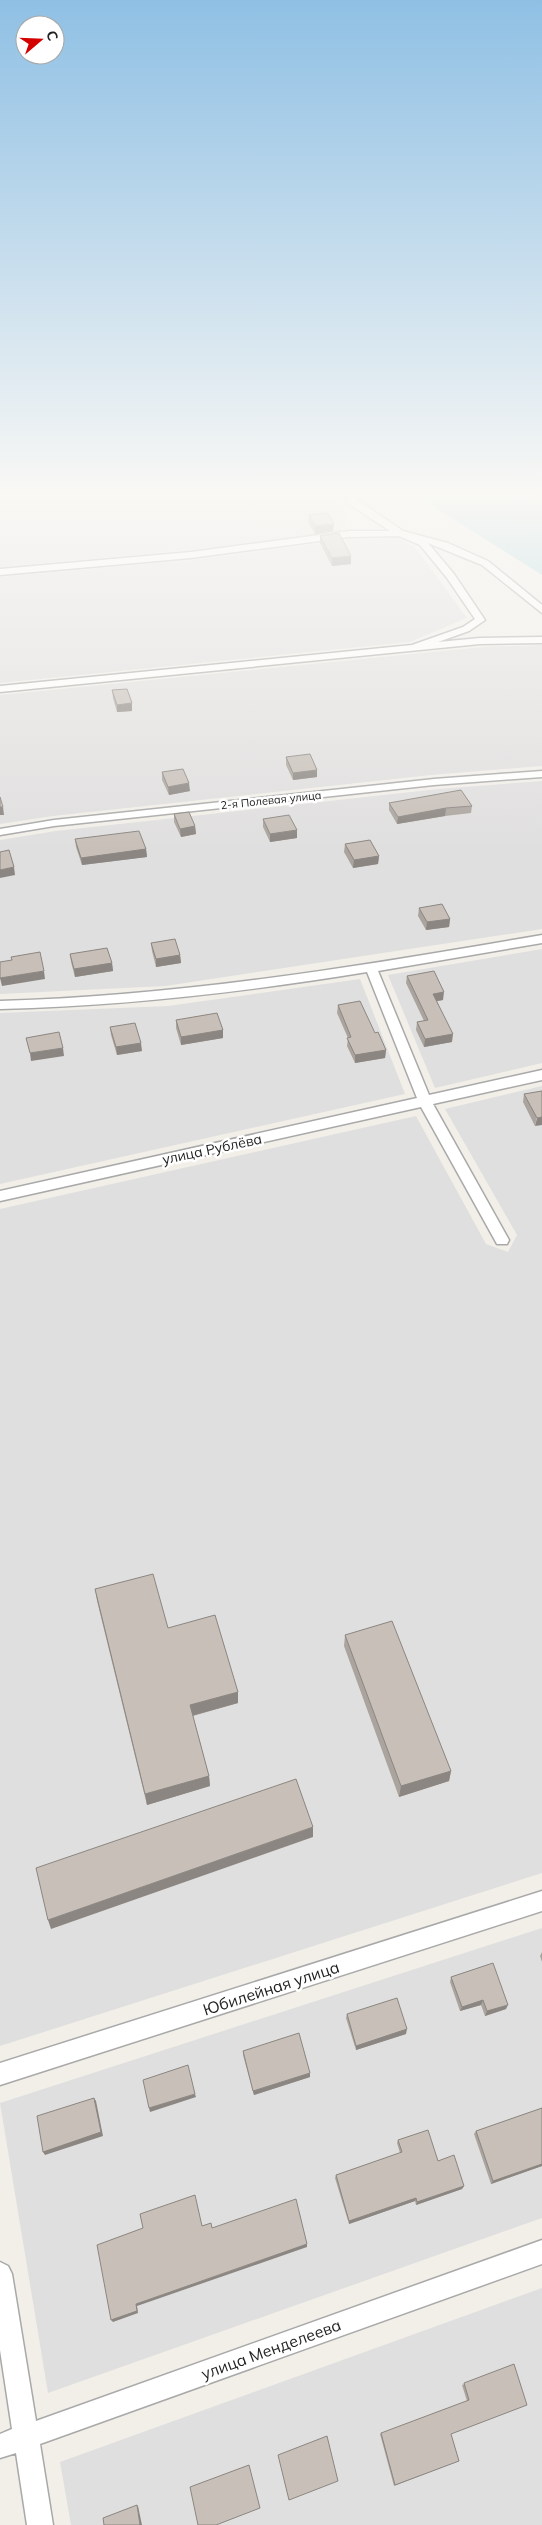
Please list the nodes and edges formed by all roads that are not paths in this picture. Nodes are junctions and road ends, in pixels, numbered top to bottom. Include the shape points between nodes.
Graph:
1 (477, 615) edge
2 (542, 640) edge
3 (416, 647) junction
4 (0, 689) edge
5 (542, 774) edge
6 (0, 832) edge
7 (542, 939) edge
8 (371, 968) junction
9 (0, 1005) edge
10 (542, 1075) edge
11 (425, 1102) junction
12 (0, 1196) edge
13 (502, 1240) dead end
14 (542, 1901) edge
15 (0, 2074) edge
16 (542, 2252) edge
17 (0, 2274) edge
18 (26, 2437) junction
19 (0, 2446) edge
20 (40, 2525) edge

1 - 3 street via 480,620 466,629
2 - 3 street
3 - 4 street
5 - 6 street, 2-я Полевая улица via 425,783 64,822
7 - 8 street
8 - 9 street via 167,996
8 - 11 street
10 - 11 street, улица Рублёва
11 - 12 street, улица Рублёва
11 - 13 street
14 - 15 street, Юбилейная улица
16 - 18 street, улица Менделеева
17 - 18 street
18 - 19 street, улица Менделеева
18 - 20 street

